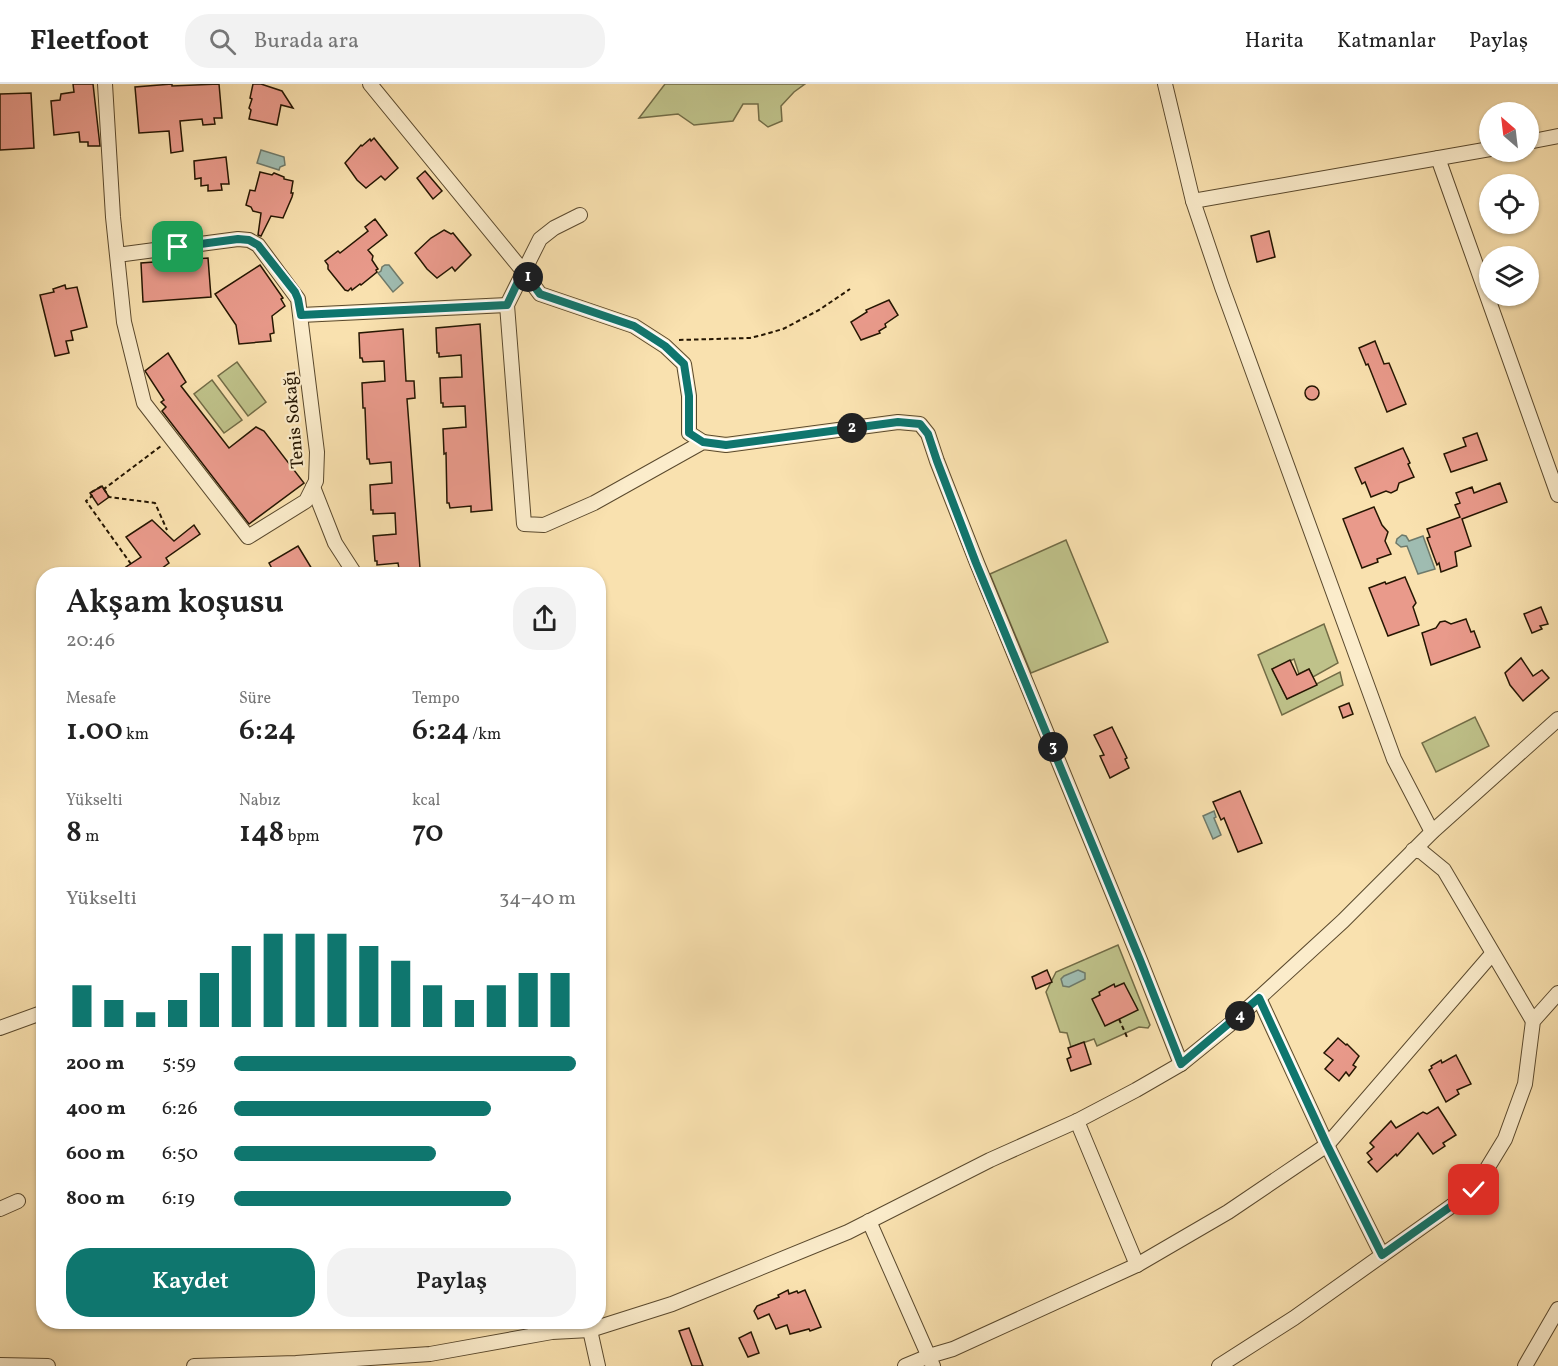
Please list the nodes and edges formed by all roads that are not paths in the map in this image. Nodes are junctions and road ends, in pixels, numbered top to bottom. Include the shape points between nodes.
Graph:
1 (105, 84) edge
2 (370, 84) edge
3 (1165, 84) edge
4 (1558, 136) edge
5 (1539, 140) edge
6 (1479, 150) edge
7 (1438, 158) junction
8 (1194, 201) junction
9 (580, 215) dead end
10 (117, 255) junction
11 (523, 271) junction
12 (507, 305) junction
13 (301, 315) junction
14 (703, 442) junction
15 (313, 488) junction
16 (1558, 495) edge
17 (350, 567) edge
18 (1558, 719) edge
19 (1432, 832) junction
20 (1413, 850) junction
21 (1492, 954) junction
22 (1558, 993) edge
23 (1259, 998) junction
24 (36, 1015) edge
25 (1533, 1021) junction
26 (0, 1028) edge
27 (1181, 1064) junction
28 (1077, 1120) junction
29 (1327, 1145) junction
30 (18, 1201) dead end
31 (0, 1209) edge
32 (869, 1221) junction
33 (1382, 1255) junction
34 (1137, 1265) junction
35 (1558, 1309) edge
36 (606, 1325) edge
37 (593, 1329) edge
38 (590, 1330) junction
39 (931, 1361) edge
40 (0, 1365) edge
41 (48, 1366) edge
42 (194, 1366) edge
43 (598, 1366) edge
44 (905, 1366) edge
45 (1219, 1366) edge
46 (1524, 1366) edge

1 - 10 street, Tenis Sokağı
2 - 11 street
3 - 8 street
4 - 5 street
6 - 7 street
7 - 8 street
7 - 16 street
8 - 19 street via 1394,759
9 - 11 street via 540,239
10 - 13 street, Tenis Sokağı via 249,240 258,245 295,292
10 - 15 street, Tenis Sokağı via 124,322 144,403 248,537 306,501
11 - 12 street
11 - 14 street via 540,294 634,326 684,364 689,433
12 - 13 street
12 - 14 street via 524,524 544,525 594,503
13 - 15 street, Tenis Sokağı via 317,452
14 - 27 street via 726,445 898,422 920,424 928,434 976,563
15 - 17 street via 335,543
18 - 19 street
19 - 20 street
20 - 21 street via 1422,852 1444,870
20 - 23 street
21 - 25 street
21 - 29 street
22 - 25 street
23 - 27 street
23 - 29 street
24 - 26 street
25 - 33 street via 1525,1084 1505,1138 1474,1190
27 - 28 street
28 - 32 street
28 - 34 street
29 - 33 street
29 - 34 street via 1228,1212
30 - 31 street
32 - 36 street via 672,1304
32 - 39 street
33 - 45 street
34 - 39 street
35 - 46 street
37 - 38 street
38 - 42 street via 552,1332 430,1354
38 - 43 street
39 - 44 street
40 - 41 street

